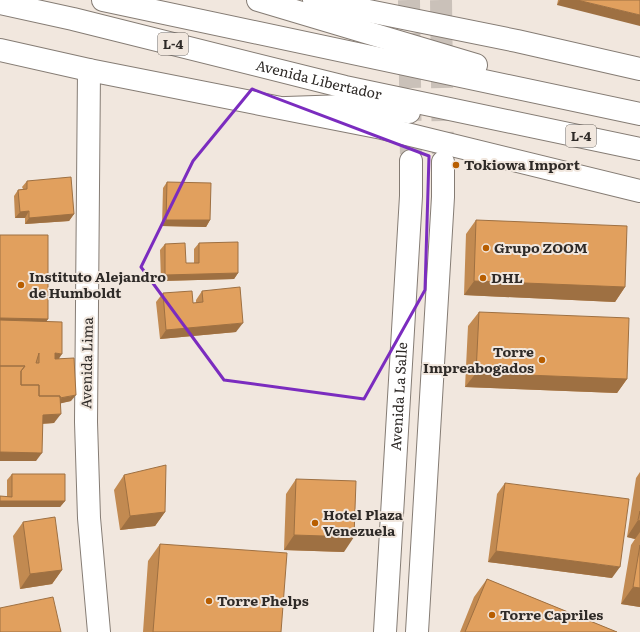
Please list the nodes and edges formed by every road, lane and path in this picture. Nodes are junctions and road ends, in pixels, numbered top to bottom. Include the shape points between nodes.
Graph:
1 (103, 0) edge
2 (258, 0) edge
3 (314, 0) edge
4 (0, 3) edge
5 (0, 50) edge
6 (640, 69) edge
7 (88, 70) junction
8 (583, 100) junction
9 (286, 108) junction
10 (640, 114) edge
11 (522, 123) junction
12 (640, 149) edge
13 (411, 161) tunnel mouth
14 (443, 162) tunnel mouth
15 (640, 191) edge
16 (99, 632) edge
17 (385, 632) edge
18 (417, 632) edge

1 - 8 main road, L-4
2 - 8 main road, L-4
3 - 6 main road
4 - 11 main road, Avenida Libertador / L-4 via 346,87
5 - 7 main road, L-4
7 - 9 main road, L-4
7 - 16 main road, Avenida Lima via 86,422 89,518
8 - 10 main road, L-4
9 - 11 main road, L-4 via 345,106
9 - 15 main road, L-4 via 390,130
11 - 12 main road, Avenida Libertador / L-4
13 - 17 main road, Avenida La Salle via 411,204
14 - 18 main road via 443,205

